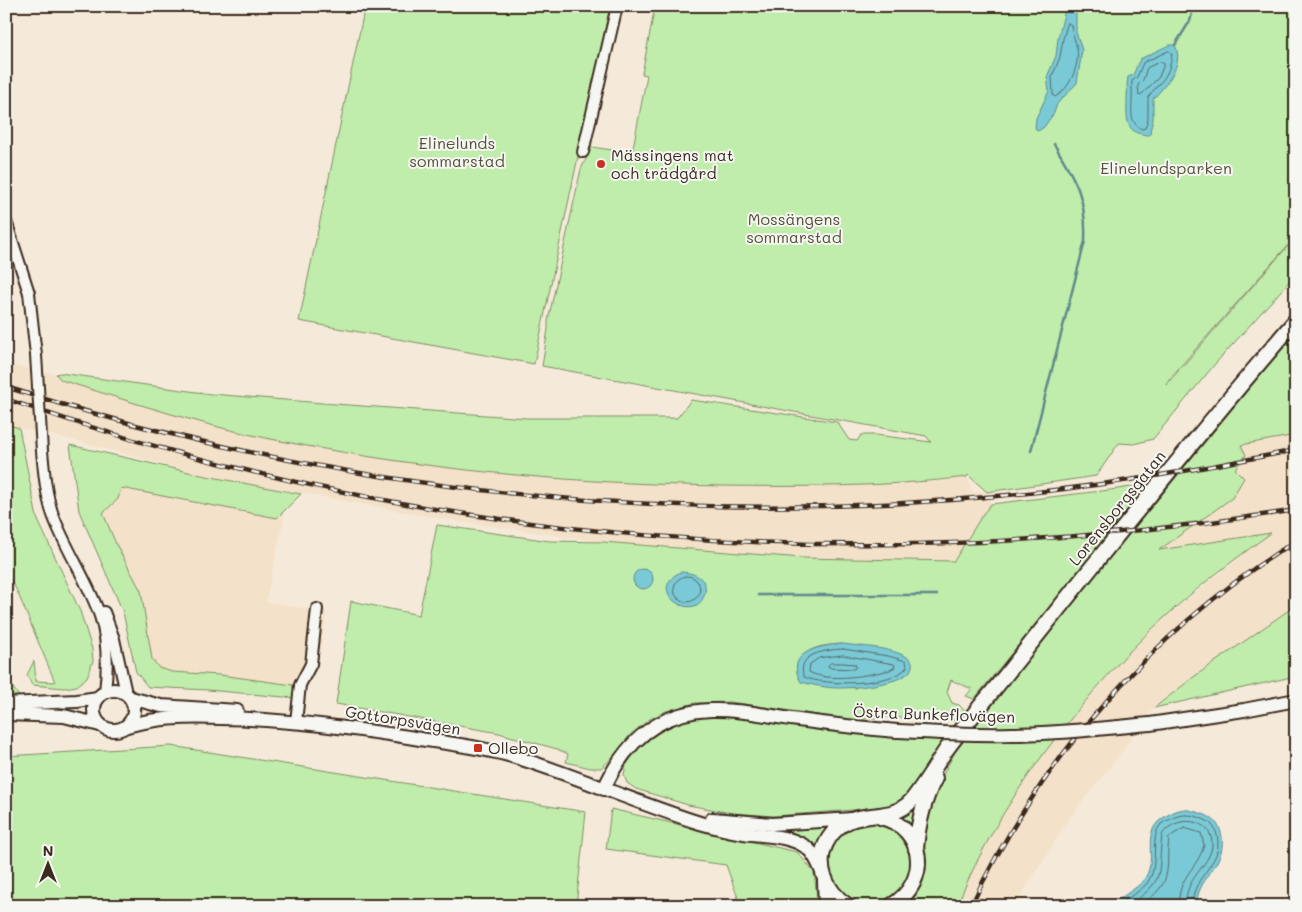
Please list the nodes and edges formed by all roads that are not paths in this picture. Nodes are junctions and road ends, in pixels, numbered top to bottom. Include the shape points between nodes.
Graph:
1 (617, 6) edge
2 (583, 152) dead end
3 (6, 221) edge
4 (1296, 320) edge
5 (76, 562) junction
6 (317, 609) dead end
7 (101, 695) junction
8 (128, 695) junction
9 (1296, 700) edge
10 (6, 704) edge
11 (6, 714) edge
12 (271, 719) junction
13 (296, 722) junction
14 (968, 722) junction
15 (100, 725) junction
16 (127, 726) junction
17 (604, 789) junction
18 (646, 805) junction
19 (872, 815) junction
20 (853, 819) junction
21 (916, 850) junction
22 (824, 876) junction
23 (826, 906) edge
24 (848, 906) edge
25 (891, 906) edge

1 - 2 street
3 - 5 street, bridge via 28,293 36,355 44,478 52,513
4 - 14 main road, Lorensborgsgatan via 1167,473
5 - 7 street via 103,628 107,662
5 - 8 street via 94,588 104,611
6 - 13 street via 311,664 300,685
7 - 8 street, Gottorpsvägen via 112,690
7 - 10 street, Gottorpsvägen via 77,701
7 - 15 street via 94,704
8 - 12 street, Gottorpsvägen via 161,706 225,709
8 - 16 street via 135,706 135,713
9 - 17 street, Östra Bunkeflovägen, bridge via 1150,724 1014,734 897,731 746,712 697,711 659,723 639,738 623,754
11 - 15 street, Gottorpsvägen via 64,716
12 - 13 street, Gottorpsvägen
12 - 16 street, Gottorpsvägen via 166,718
13 - 17 street, Gottorpsvägen via 486,750 546,766
14 - 19 main road, Lorensborgsgatan via 907,805 896,812
14 - 21 main road, Lorensborgsgatan via 929,789 919,819
15 - 16 street, Gottorpsvägen via 114,731
17 - 18 street, Gottorpsvägen
18 - 20 street, Gottorpsvägen via 716,820 742,822 772,824
18 - 22 street, Gottorpsvägen via 708,825 799,843 814,855
19 - 20 main road, Lorensborgsgatan
19 - 21 main road, Lorensborgsgatan via 897,822 909,834
20 - 22 main road, Lorensborgsgatan via 836,830 825,846 822,858
21 - 25 main road, Lorensborgsgatan via 916,879 907,894
22 - 23 main road, Lorensborgsgatan
22 - 24 main road via 838,899

